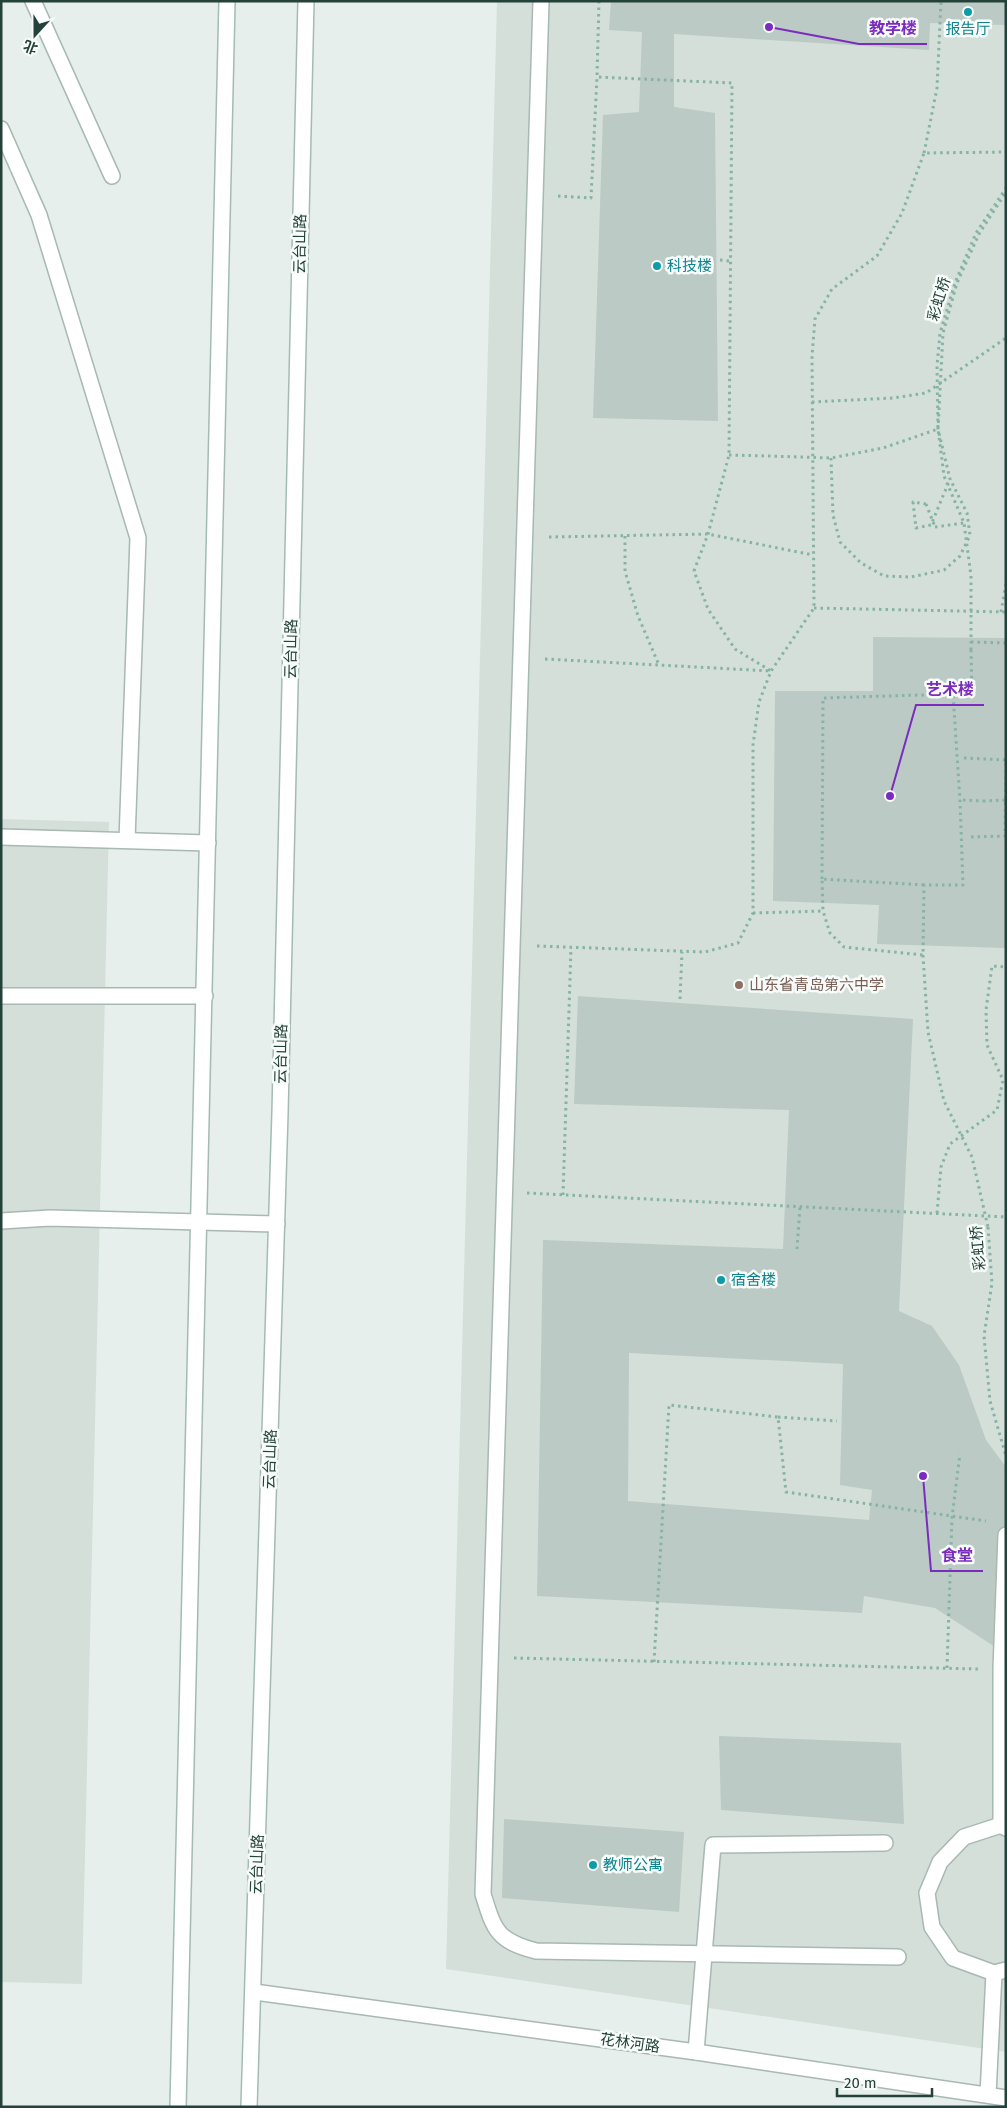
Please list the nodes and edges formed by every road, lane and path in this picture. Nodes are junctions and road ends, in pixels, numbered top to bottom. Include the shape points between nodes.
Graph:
1 (33, 1) edge
2 (227, 1) edge
3 (306, 1) edge
4 (541, 1) edge
5 (599, 1) edge
6 (941, 1) edge
7 (597, 77) junction
8 (1, 129) edge
9 (1006, 152) edge
10 (924, 153) junction
11 (112, 176) dead end
12 (1006, 190) edge
13 (535, 195) junction
14 (720, 260) dead end
15 (730, 261) junction
16 (1006, 338) edge
17 (940, 383) junction
18 (812, 402) junction
19 (938, 429) junction
20 (729, 454) junction
21 (831, 458) junction
22 (950, 479) junction
23 (964, 523) junction
24 (708, 534) junction
25 (625, 536) junction
26 (525, 537) junction
27 (813, 555) junction
28 (1006, 583) edge
29 (814, 608) junction
30 (1001, 612) junction
31 (1006, 612) edge
32 (971, 642) junction
33 (1006, 643) edge
34 (521, 658) junction
35 (659, 665) junction
36 (771, 671) junction
37 (953, 694) junction
38 (964, 758) dead end
39 (962, 800) junction
40 (1006, 800) edge
41 (1, 837) edge
42 (968, 837) dead end
43 (127, 840) junction
44 (208, 843) junction
45 (822, 879) junction
46 (924, 885) junction
47 (823, 911) junction
48 (753, 913) junction
49 (512, 945) junction
50 (572, 948) junction
51 (682, 952) junction
52 (923, 955) junction
53 (1006, 967) edge
54 (1, 996) edge
55 (205, 996) junction
56 (680, 999) dead end
57 (504, 1192) junction
58 (563, 1195) junction
59 (800, 1207) junction
60 (937, 1214) junction
61 (1006, 1217) edge
62 (1, 1221) edge
63 (200, 1222) junction
64 (277, 1224) junction
65 (797, 1249) dead end
66 (778, 1417) junction
67 (838, 1421) dead end
68 (960, 1454) dead end
69 (1004, 1456) edge
70 (952, 1516) junction
71 (988, 1522) dead end
72 (1006, 1535) edge
73 (490, 1658) junction
74 (654, 1662) junction
75 (947, 1668) junction
76 (1001, 1669) junction
77 (1003, 1827) edge
78 (885, 1843) dead end
79 (704, 1953) junction
80 (898, 1957) dead end
81 (1000, 1971) edge
82 (254, 1992) junction
83 (696, 2052) junction
84 (988, 2095) junction
85 (1006, 2098) edge
86 (178, 2107) edge
87 (249, 2107) edge

1 - 11 main road
2 - 44 main road
3 - 64 main road, 云台山路
4 - 13 main road
5 - 7 path
6 - 10 path via 937,88
7 - 13 path via 591,198
7 - 15 path via 732,83
8 - 43 main road via 39,215 138,538
9 - 10 path
10 - 18 path via 902,213 878,256 832,289 815,319
12 - 17 path via 979,234 957,283 943,333
12 - 19 path, 彩虹桥, bridge via 976,233 955,283 940,333
13 - 26 main road
14 - 15 path
15 - 20 path
16 - 17 path
17 - 18 path via 926,393
17 - 19 path
18 - 27 path
19 - 21 path, bridge via 883,448
19 - 22 path
19 - 23 path, 彩虹桥, bridge via 944,476
20 - 21 path, bridge
20 - 24 path
21 - 22 path via 833,515 840,542 861,563 884,576 911,577 944,570 960,556 970,535 967,513
22 - 23 path, bridge via 931,525 916,528 913,502 926,504 935,527
23 - 32 path, 彩虹桥, bridge via 971,576
24 - 25 path
24 - 27 path
24 - 36 path via 694,571 708,609 735,649
25 - 26 path
25 - 35 path via 625,572 638,616
26 - 34 main road
27 - 29 path
28 - 30 path
29 - 30 path
29 - 36 path
30 - 31 path
32 - 33 path, bridge
32 - 37 path, 彩虹桥, bridge via 972,694
34 - 35 path
34 - 49 main road
35 - 36 path
36 - 48 path via 760,702 753,745
37 - 39 path
37 - 45 path via 824,698
38 - 40 path via 1006,760
39 - 40 path, bridge
39 - 46 path via 963,885
40 - 42 path via 1005,836
41 - 43 main road
43 - 44 main road
44 - 55 main road
45 - 46 path
45 - 47 path
46 - 52 path, 彩虹桥
47 - 48 path
47 - 52 path via 830,933 844,947
48 - 51 path via 738,943 705,952
49 - 50 path
49 - 57 main road
50 - 51 path
50 - 58 path
51 - 56 path
52 - 69 path, 彩虹桥, bridge via 928,1032 944,1101 972,1157 988,1227 992,1283 984,1336 990,1401
53 - 60 path via 992,966 986,1010 986,1045 1003,1080 997,1110 950,1144 941,1167
54 - 55 main road
55 - 63 main road
57 - 58 path
57 - 73 main road
58 - 59 path
59 - 60 path
59 - 65 path
60 - 61 path
62 - 63 main road via 50,1218
63 - 64 main road
63 - 86 main road
64 - 82 main road, 云台山路
66 - 67 path
66 - 70 path via 786,1492
66 - 74 path via 669,1405
68 - 70 path
70 - 71 path
70 - 75 path
72 - 76 main road
73 - 74 path
73 - 79 main road via 483,1894 491,1922 501,1936 517,1946 536,1951
74 - 75 path
75 - 76 path
76 - 77 main road
77 - 81 main road via 964,1837 940,1862 927,1893 932,1927 953,1958
78 - 79 main road via 713,1845
79 - 80 main road
79 - 83 main road
81 - 84 main road
82 - 83 main road, 花林河路
82 - 87 main road, 云台山路
83 - 84 main road, 花林河路
84 - 85 main road, 花林河路

